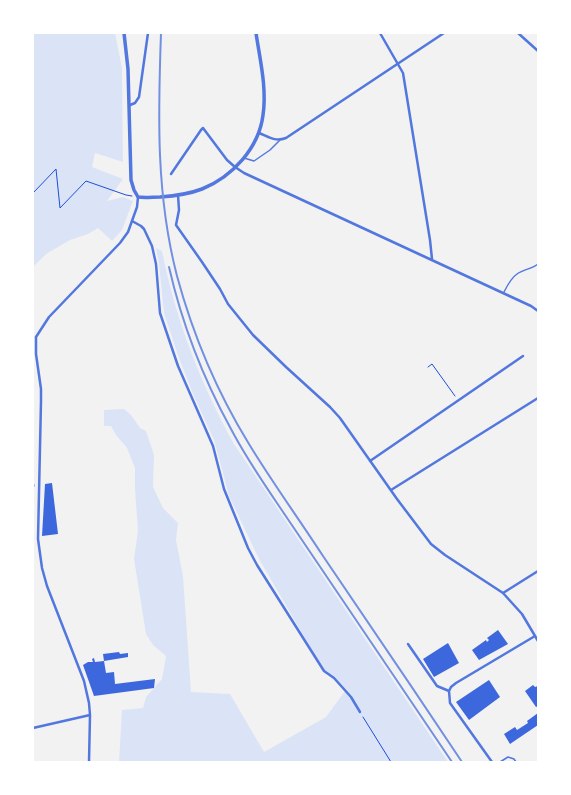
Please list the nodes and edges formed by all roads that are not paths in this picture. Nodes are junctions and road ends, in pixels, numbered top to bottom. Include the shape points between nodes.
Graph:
1 (124, 33) edge
2 (148, 33) edge
3 (256, 33) edge
4 (380, 33) edge
5 (444, 33) edge
6 (518, 33) edge
7 (538, 51) edge
8 (397, 64) junction
9 (130, 105) junction
10 (259, 133) junction
11 (280, 140) junction
12 (244, 158) junction
13 (235, 168) junction
14 (171, 174) dead end
15 (178, 195) junction
16 (138, 197) junction
17 (132, 221) junction
18 (432, 259) junction
19 (538, 264) edge
20 (504, 293) junction
21 (537, 309) edge
22 (34, 340) edge
23 (523, 356) dead end
24 (538, 398) edge
25 (370, 461) junction
26 (390, 490) junction
27 (538, 571) edge
28 (503, 593) junction
29 (534, 636) junction
30 (538, 641) edge
31 (408, 644) dead end
32 (449, 691) junction
33 (360, 712) road end
34 (90, 715) junction
35 (33, 728) edge
36 (89, 762) edge
37 (492, 762) edge
38 (500, 762) edge
39 (516, 762) edge

1 - 9 street
2 - 9 street via 139,97
3 - 10 street via 264,86 263,115
4 - 8 street
5 - 8 street
6 - 7 street
8 - 11 street
8 - 18 street via 403,73
9 - 16 street via 131,180
10 - 11 street
10 - 12 street
11 - 12 lane via 254,161
12 - 13 street
13 - 14 street via 203,128
13 - 15 street via 200,190
13 - 18 street
15 - 16 street
15 - 25 street via 176,225 228,304 253,334 340,418
16 - 17 street
17 - 22 street via 120,243 49,317
17 - 33 street via 144,229 152,246 160,313 178,366 213,446 224,489 248,548 324,671 351,697
18 - 20 street
19 - 20 lane via 517,274
20 - 21 street
22 - 34 street via 42,401 38,539 42,568 84,681
23 - 25 street
24 - 26 street
25 - 26 street
26 - 28 street via 431,544
27 - 28 street
28 - 29 street via 522,614
29 - 30 street
29 - 32 street via 456,683
31 - 32 street via 436,686
32 - 37 street via 450,703
34 - 35 street
34 - 36 street
38 - 39 lane via 508,757

